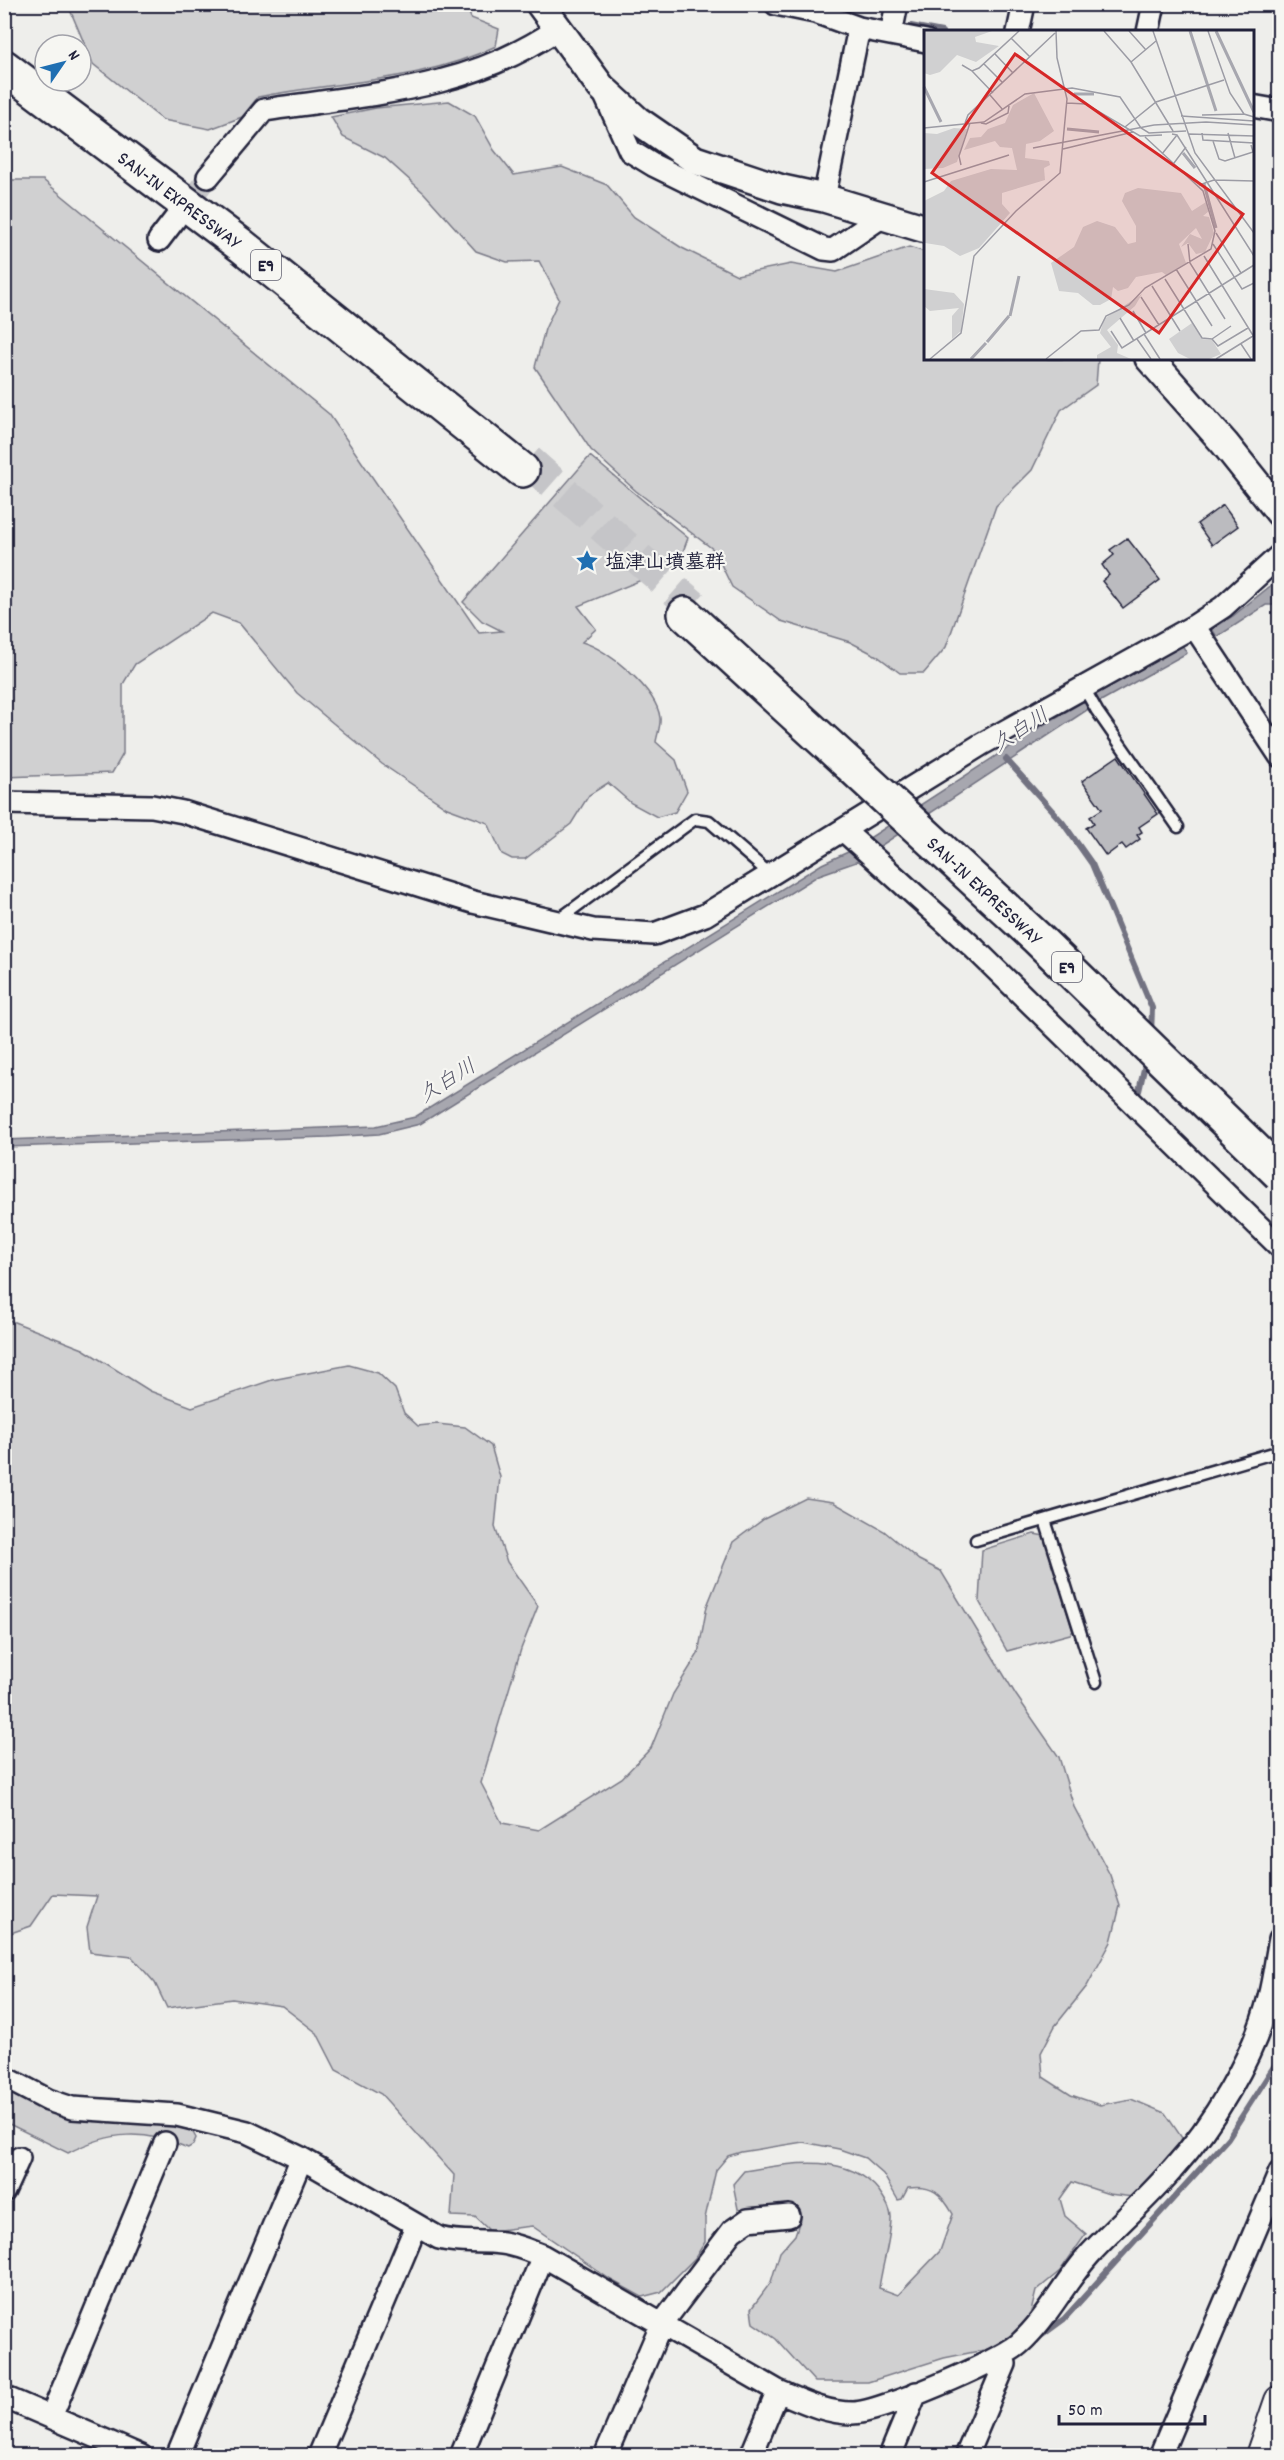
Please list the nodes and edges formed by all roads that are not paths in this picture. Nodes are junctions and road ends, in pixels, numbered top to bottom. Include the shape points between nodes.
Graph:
1 (540, 4) edge
2 (776, 4) edge
3 (897, 4) edge
4 (1024, 4) edge
5 (1154, 4) edge
6 (859, 28) junction
7 (556, 30) junction
8 (1018, 30) edge
9 (1148, 30) edge
10 (891, 34) junction
11 (924, 41) edge
12 (4, 46) edge
13 (4, 67) edge
14 (33, 69) edge
15 (601, 87) junction
16 (33, 89) edge
17 (39, 93) edge
18 (64, 93) edge
19 (1254, 106) edge
20 (1280, 111) edge
21 (208, 177) tunnel mouth
22 (824, 198) junction
23 (883, 216) junction
24 (175, 219) tunnel mouth
25 (924, 228) edge
26 (159, 240) dead end
27 (1151, 360) edge
28 (1280, 513) edge
29 (1280, 555) edge
30 (689, 610) tunnel mouth
31 (1194, 626) junction
32 (1086, 690) junction
33 (1280, 756) edge
34 (853, 760) junction
35 (4, 803) edge
36 (1178, 827) dead end
37 (843, 830) junction
38 (772, 876) junction
39 (558, 920) junction
40 (1280, 1158) edge
41 (1280, 1174) edge
42 (1280, 1246) edge
43 (1280, 1451) edge
44 (1045, 1520) junction
45 (976, 1540) dead end
46 (1096, 1682) dead end
47 (1280, 1939) edge
48 (1274, 2001) edge
49 (4, 2077) edge
50 (165, 2143) dead end
51 (19, 2158) dead end
52 (298, 2167) dead end
53 (1280, 2172) edge
54 (4, 2191) edge
55 (789, 2216) dead end
56 (416, 2226) junction
57 (543, 2256) junction
58 (661, 2325) junction
59 (1003, 2356) junction
60 (778, 2391) junction
61 (916, 2393) junction
62 (4, 2397) edge
63 (1280, 2400) edge
64 (51, 2417) junction
65 (141, 2456) edge
66 (177, 2456) edge
67 (319, 2456) edge
68 (461, 2456) edge
69 (606, 2456) edge
70 (751, 2456) edge
71 (890, 2456) edge
72 (966, 2456) edge
73 (1160, 2456) edge
74 (1261, 2456) edge

1 - 7 street
2 - 6 street via 815,12
3 - 10 street
4 - 8 street
5 - 9 street
6 - 10 street
6 - 22 street
7 - 15 street
7 - 21 street via 460,78 264,110
10 - 11 street
12 - 14 highway
13 - 16 highway, SAN-IN EXPRESSWAY / E9
15 - 22 street via 637,120 695,160 782,189
15 - 23 street via 630,151 824,249 833,250
17 - 18 highway, SAN-IN EXPRESSWAY / E9 via 525,466 249,236
19 - 20 street
22 - 23 street
23 - 25 street
24 - 26 street
27 - 28 street
29 - 31 street via 1223,607
30 - 34 highway, SAN-IN EXPRESSWAY / E9
31 - 32 street
31 - 33 street
32 - 36 lane
32 - 37 street via 982,744
34 - 40 highway, SAN-IN EXPRESSWAY / E9 via 1053,939
34 - 41 highway, SAN-IN EXPRESSWAY / E9, bridge
35 - 39 street via 152,806 183,812 473,902
37 - 38 street
37 - 42 street via 975,949
38 - 39 street via 705,915 654,934 593,930
38 - 39 lane via 709,821 695,819
43 - 44 lane
44 - 45 lane
44 - 46 lane
47 - 48 street
48 - 59 street via 1207,2124 1173,2170 1088,2257 1036,2325
49 - 56 street via 72,2108 177,2115 247,2132 301,2158
50 - 64 street
51 - 54 street
52 - 66 street
53 - 73 street
55 - 58 street via 748,2220 732,2231
56 - 57 street via 454,2242 499,2242
56 - 67 street
57 - 58 street
57 - 68 street
58 - 60 street
58 - 69 street
59 - 61 street
59 - 72 street via 1005,2364
60 - 61 street via 814,2406 853,2414
60 - 70 street
61 - 71 street
62 - 64 street
63 - 74 main road
64 - 65 street

